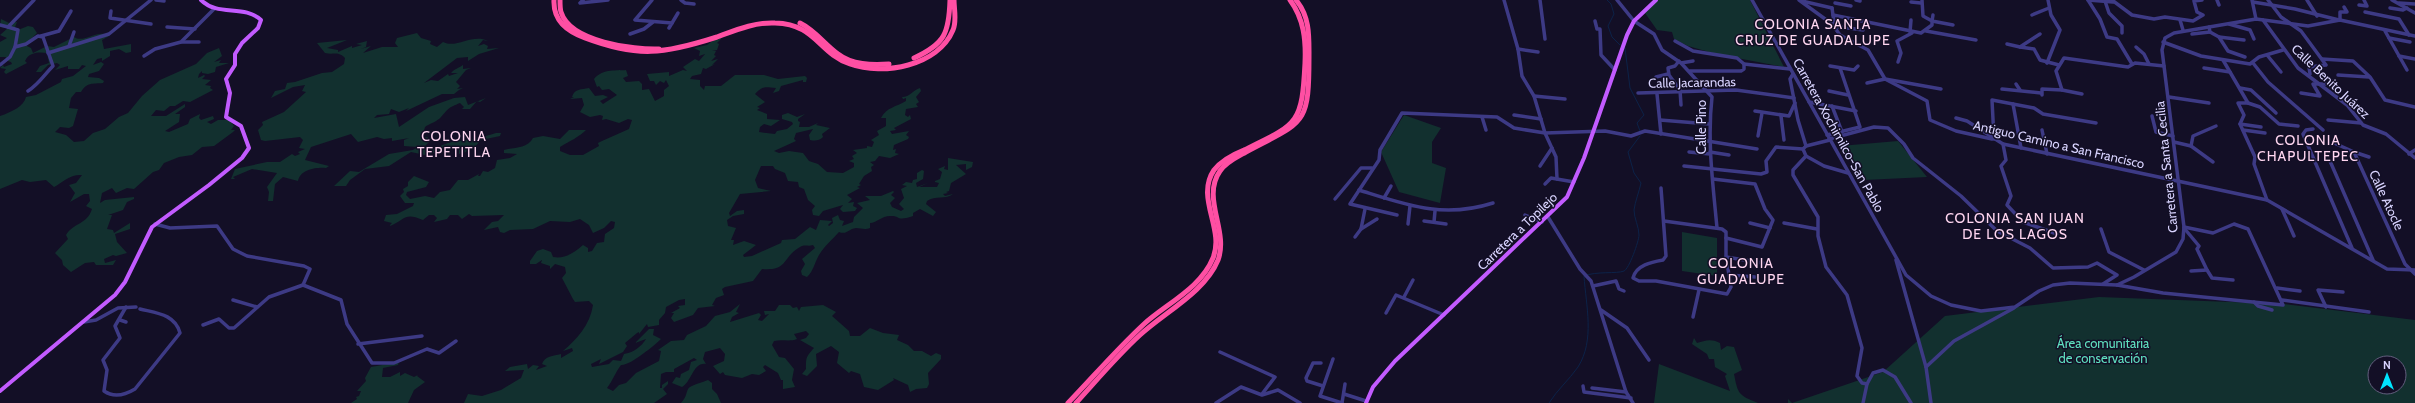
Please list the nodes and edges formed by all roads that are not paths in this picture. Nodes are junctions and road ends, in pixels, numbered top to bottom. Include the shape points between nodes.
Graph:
1 (34, 0) edge
2 (151, 0) edge
3 (156, 0) edge
4 (201, 0) edge
5 (554, 0) edge
6 (560, 0) edge
7 (583, 0) edge
8 (608, 0) edge
9 (652, 0) edge
10 (681, 0) edge
11 (950, 0) edge
12 (954, 0) edge
13 (1290, 0) edge
14 (1296, 0) edge
15 (1504, 0) edge
16 (1540, 0) edge
17 (1617, 0) edge
18 (1656, 0) edge
19 (1752, 0) edge
20 (1799, 0) edge
21 (1856, 0) edge
22 (2048, 0) edge
23 (2202, 0) edge
24 (2218, 0) edge
25 (2268, 0) edge
26 (2307, 0) edge
27 (2364, 0) edge
28 (2392, 0) edge
29 (164, 1) edge
30 (1836, 1) edge
31 (1860, 1) edge
32 (1922, 1) edge
33 (2105, 1) junction
34 (2112, 1) edge
35 (2252, 1) edge
36 (1911, 2) dead end
37 (2398, 3) junction
38 (694, 4) dead end
39 (2219, 4) dead end
40 (2415, 4) edge
41 (2271, 5) junction
42 (2359, 5) dead end
43 (1850, 6) dead end
44 (2344, 7) dead end
45 (214, 8) junction
46 (1832, 8) junction
47 (2049, 8) junction
48 (2390, 8) dead end
49 (2407, 8) junction
50 (71, 11) dead end
51 (112, 11) dead end
52 (2365, 12) dead end
53 (678, 13) dead end
54 (2415, 13) edge
55 (1933, 15) dead end
56 (2032, 15) dead end
57 (1833, 16) junction
58 (2317, 16) junction
59 (2256, 19) junction
60 (1911, 20) dead end
61 (2180, 20) junction
62 (2263, 20) junction
63 (2340, 20) junction
64 (127, 21) junction
65 (1595, 21) dead end
66 (1634, 21) junction
67 (653, 22) junction
68 (1932, 22) junction
69 (672, 23) junction
70 (152, 24) dead end
71 (2228, 24) junction
72 (1832, 25) junction
73 (1953, 25) dead end
74 (2293, 25) junction
75 (0, 26) edge
76 (8, 27) junction
77 (167, 27) dead end
78 (2208, 27) junction
79 (669, 28) dead end
80 (195, 29) junction
81 (1864, 30) dead end
82 (1926, 30) junction
83 (2183, 30) junction
84 (2385, 31) junction
85 (74, 32) dead end
86 (1911, 32) junction
87 (2210, 32) junction
88 (2122, 33) dead end
89 (630, 34) dead end
90 (2040, 34) dead end
91 (2192, 34) dead end
92 (41, 36) junction
93 (2410, 36) junction
94 (2415, 36) edge
95 (2219, 37) junction
96 (2389, 38) junction
97 (1545, 39) dead end
98 (1976, 40) dead end
99 (2244, 40) dead end
100 (2254, 40) dead end
101 (1675, 41) dead end
102 (181, 42) junction
103 (199, 42) dead end
104 (2163, 42) junction
105 (2410, 42) dead end
106 (2007, 44) dead end
107 (69, 46) junction
108 (15, 47) junction
109 (2020, 47) junction
110 (2138, 48) dead end
111 (1518, 49) junction
112 (2283, 50) junction
113 (1538, 52) dead end
114 (48, 53) junction
115 (2267, 55) junction
116 (144, 56) dead end
117 (2399, 56) junction
118 (2245, 57) dead end
119 (2415, 58) edge
120 (2322, 59) junction
121 (2223, 60) junction
122 (1693, 61) dead end
123 (1680, 62) junction
124 (1898, 62) dead end
125 (2047, 63) junction
126 (2253, 63) junction
127 (0, 64) edge
128 (1744, 64) junction
129 (2132, 64) junction
130 (2149, 64) junction
131 (2059, 65) junction
132 (1830, 66) dead end
133 (1858, 66) dead end
134 (2164, 66) junction
135 (1840, 68) junction
136 (2204, 68) dead end
137 (1791, 69) junction
138 (1614, 70) junction
139 (2407, 70) dead end
140 (1690, 71) junction
141 (2230, 72) junction
142 (2281, 72) dead end
143 (1668, 74) junction
144 (1793, 74) junction
145 (2311, 75) junction
146 (2338, 75) dead end
147 (1656, 77) dead end
148 (2370, 77) junction
149 (1885, 79) junction
150 (2330, 79) dead end
151 (1867, 83) dead end
152 (2016, 84) dead end
153 (2322, 84) junction
154 (2240, 88) junction
155 (1942, 89) dead end
156 (2002, 89) dead end
157 (1707, 90) junction
158 (2020, 90) junction
159 (2062, 90) junction
160 (28, 91) dead end
161 (1829, 91) dead end
162 (1548, 92) dead end
163 (1638, 93) dead end
164 (1679, 93) junction
165 (2301, 93) dead end
166 (1657, 94) junction
167 (2082, 94) dead end
168 (1848, 95) junction
169 (1534, 96) junction
170 (1549, 97) junction
171 (2169, 97) junction
172 (1794, 98) junction
173 (1565, 99) dead end
174 (1809, 102) junction
175 (1795, 103) junction
176 (2209, 103) dead end
177 (2248, 103) junction
178 (2013, 104) junction
179 (1681, 105) dead end
180 (1832, 106) junction
181 (2415, 107) edge
182 (1856, 111) junction
183 (1755, 112) dead end
184 (1762, 113) junction
185 (2276, 113) dead end
186 (1514, 115) dead end
187 (1781, 116) junction
188 (2152, 116) dead end
189 (1482, 117) junction
190 (1956, 118) dead end
191 (1541, 119) junction
192 (1660, 120) junction
193 (2328, 120) dead end
194 (2096, 123) dead end
195 (1709, 124) junction
196 (2240, 124) junction
197 (2361, 124) junction
198 (2216, 126) dead end
199 (2298, 126) dead end
200 (2260, 127) dead end
201 (2313, 129) dead end
202 (1486, 130) dead end
203 (2042, 130) dead end
204 (2243, 130) junction
205 (2323, 130) dead end
206 (1593, 132) junction
207 (1842, 132) junction
208 (1545, 133) junction
209 (2265, 133) dead end
210 (1661, 134) junction
211 (1758, 136) dead end
212 (2173, 136) junction
213 (1829, 138) junction
214 (1994, 139) junction
215 (1710, 140) junction
216 (1784, 140) dead end
217 (2174, 142) junction
218 (2334, 143) dead end
219 (2003, 144) junction
220 (2191, 146) junction
221 (1805, 147) junction
222 (1552, 148) junction
223 (2021, 148) junction
224 (1757, 149) dead end
225 (2415, 150) edge
226 (1689, 152) dead end
227 (2354, 152) junction
228 (1710, 153) junction
229 (2047, 154) junction
230 (2409, 154) junction
231 (1729, 155) dead end
232 (1806, 156) junction
233 (2369, 157) dead end
234 (2415, 158) edge
235 (2330, 161) dead end
236 (2213, 162) dead end
237 (1540, 166) dead end
238 (1684, 166) dead end
239 (1372, 168) junction
240 (1712, 169) junction
241 (1848, 173) junction
242 (1557, 179) junction
243 (1713, 179) junction
244 (2178, 181) junction
245 (1574, 182) junction
246 (1545, 184) dead end
247 (1391, 186) dead end
248 (1661, 188) dead end
249 (1359, 190) junction
250 (1384, 198) junction
251 (1335, 199) dead end
252 (2267, 200) junction
253 (1493, 203) dead end
254 (1410, 206) junction
255 (2282, 208) junction
256 (1365, 209) junction
257 (1436, 211) junction
258 (1397, 215) dead end
259 (1525, 215) dead end
260 (1548, 217) junction
261 (1377, 219) dead end
262 (1424, 221) dead end
263 (1664, 221) junction
264 (1434, 222) junction
265 (1543, 222) junction
266 (1750, 223) dead end
267 (1784, 223) dead end
268 (154, 224) junction
269 (1408, 224) dead end
270 (1446, 224) dead end
271 (2184, 227) junction
272 (1717, 228) junction
273 (1770, 228) junction
274 (1361, 229) junction
275 (1817, 229) junction
276 (2101, 229) dead end
277 (2057, 234) dead end
278 (2294, 236) dead end
279 (1355, 237) dead end
280 (1726, 238) junction
281 (2352, 249) junction
282 (1726, 257) junction
283 (1896, 259) junction
284 (2373, 261) junction
285 (1763, 263) dead end
286 (2144, 270) junction
287 (2208, 270) junction
288 (2415, 270) edge
289 (2191, 271) dead end
290 (2410, 271) junction
291 (2415, 274) edge
292 (1730, 275) junction
293 (1755, 277) dead end
294 (1413, 280) dead end
295 (2233, 280) dead end
296 (303, 285) junction
297 (2099, 285) junction
298 (2117, 285) junction
299 (1593, 286) junction
300 (2277, 288) junction
301 (1699, 290) junction
302 (1624, 291) dead end
303 (2300, 291) dead end
304 (2343, 292) dead end
305 (1404, 297) junction
306 (233, 300) dead end
307 (2282, 300) junction
308 (2254, 302) junction
309 (126, 307) junction
310 (257, 307) junction
311 (2015, 307) junction
312 (2326, 307) junction
313 (1600, 309) junction
314 (2272, 310) dead end
315 (2369, 312) dead end
316 (1386, 313) dead end
317 (1444, 314) junction
318 (1693, 317) dead end
319 (120, 320) junction
320 (84, 322) junction
321 (126, 322) dead end
322 (203, 325) dead end
323 (422, 336) dead end
324 (456, 341) dead end
325 (358, 344) junction
326 (1220, 352) dead end
327 (1333, 359) dead end
328 (1649, 360) dead end
329 (1321, 363) dead end
330 (1926, 367) junction
331 (1345, 384) dead end
332 (1867, 384) junction
333 (1323, 386) junction
334 (1583, 386) dead end
335 (1592, 388) dead end
336 (0, 391) edge
337 (1626, 392) junction
338 (1344, 394) junction
339 (1262, 395) junction
340 (1631, 398) junction
341 (1324, 401) edge
342 (1366, 402) edge
343 (1068, 403) edge
344 (1076, 403) edge
345 (1216, 403) edge
346 (1300, 403) edge
347 (1342, 403) edge
348 (1633, 403) edge
349 (1863, 403) edge
350 (1911, 403) edge
351 (1931, 403) edge

1 - 76 street
2 - 64 street
3 - 29 street
4 - 45 main road
5 - 12 highway via 553,12 557,21 566,29 621,51 641,54 670,51 746,27 777,23 800,27 810,32 834,56 848,63 875,68 905,64 936,50 954,28
6 - 11 highway via 562,18 570,26 626,48 667,48 753,22 786,21 814,30 838,54 848,59 882,64 914,58 935,47 948,29
7 - 8 street via 580,3
9 - 67 street via 635,20
10 - 38 street
13 - 343 highway via 1301,15 1304,28 1303,101 1299,112 1284,129 1232,155 1216,169 1207,191 1216,237 1216,250 1209,266 1198,279 1144,324
14 - 344 highway via 1307,18 1310,47 1309,99 1303,117 1287,132 1239,155 1218,173 1213,190 1222,243 1219,259 1213,270 1200,285 1148,328
15 - 111 street
16 - 97 street
17 - 66 street, Calle Pino
18 - 66 main road, Carretera a Topilejo
19 - 137 street, Carretera Xochimilco-San Pablo
20 - 46 street
20 - 72 street
21 - 31 street
22 - 47 street
23 - 61 street via 2194,1 2197,12 2202,16 2194,21
24 - 39 street
25 - 41 street
26 - 58 street
27 - 42 street via 2367,6
28 - 37 street
30 - 43 street
30 - 46 street via 1835,7
32 - 36 street
32 - 68 street via 1923,18
33 - 34 street
33 - 88 street via 2109,13 2122,26
33 - 129 street via 2088,0 2108,38 2117,39
34 - 61 street via 2132,15 2154,19 2165,16
35 - 41 street
35 - 59 street
37 - 40 street
37 - 49 street
41 - 58 street
41 - 74 street via 2281,17
44 - 63 street via 2347,12 2340,12
45 - 80 street
45 - 268 main road via 251,14 261,20 258,28 242,43 236,54 235,65 226,79 230,93 226,117 241,126 249,148 242,158 220,176
46 - 57 street
47 - 56 street
47 - 125 street via 2060,30
48 - 49 street
49 - 54 street
50 - 92 street via 59,31
51 - 64 street via 110,18
52 - 93 street via 2399,18
53 - 69 street
55 - 68 street
57 - 72 street
57 - 86 street
58 - 63 street
59 - 62 street
59 - 71 street
60 - 86 street
61 - 83 street
62 - 74 street
62 - 112 street, Calle Benito Juárez
63 - 74 street via 2308,26
63 - 84 street
64 - 70 street
64 - 107 street via 109,34
65 - 138 street via 1597,29 1600,30 1601,56
66 - 123 street, Calle Pino via 1654,34 1662,50
66 - 138 main road, Carretera a Topilejo
67 - 69 street
67 - 89 street via 644,29
68 - 73 street
68 - 82 street
69 - 79 street
71 - 78 street
71 - 100 street via 2250,30
72 - 81 street
72 - 149 street via 1840,35 1868,50
74 - 120 street via 2311,43
75 - 76 street
76 - 108 street via 18,30
77 - 80 street
78 - 83 street
78 - 87 street
80 - 102 street
82 - 86 street via 1921,33
82 - 98 street
83 - 104 street via 2169,35
84 - 93 street
84 - 96 street
85 - 107 street
86 - 124 street via 1897,41 1901,53
87 - 91 street
87 - 95 street
90 - 109 street
92 - 108 street
92 - 114 street
93 - 94 street
95 - 99 street
95 - 118 street via 2228,51
96 - 105 street
96 - 117 street
101 - 128 street via 1693,51 1737,58
102 - 103 street
102 - 116 street via 155,49
104 - 121 street via 2194,54
104 - 134 street, Carretera a Santa Cecilia
106 - 109 street
107 - 114 street
108 - 127 street via 10,57
109 - 125 street via 2034,49 2041,62
110 - 130 street
111 - 113 street
111 - 169 street via 1522,76
112 - 115 street
112 - 145 street, Calle Benito Juárez via 2298,68
114 - 160 street via 53,66 41,78 39,84
115 - 126 street via 2259,57
115 - 142 street
117 - 119 street
117 - 139 street
120 - 145 street via 2326,66 2309,67
120 - 148 street via 2353,61
121 - 126 street
121 - 141 street
122 - 123 street
123 - 140 street, Calle Pino
123 - 143 street via 1668,68
125 - 131 street
126 - 205 street via 2262,76 2311,116
128 - 137 street
128 - 140 street via 1741,71
129 - 130 street
129 - 131 street via 2128,67 2064,58
130 - 134 street
131 - 159 street via 2057,74
132 - 135 street
133 - 135 street via 1854,70
134 - 171 street, Carretera a Santa Cecilia
135 - 168 street
136 - 141 street
137 - 144 street, Carretera Xochimilco-San Pablo
138 - 206 main road, Carretera a Topilejo
140 - 157 street, Calle Pino
141 - 154 street
143 - 147 street
143 - 164 street via 1680,90
144 - 172 street via 1790,79
144 - 174 street, Carretera Xochimilco-San Pablo
145 - 153 street, Calle Benito Juárez
146 - 148 street
148 - 181 street via 2385,100
149 - 151 street
149 - 155 street
149 - 214 street, Antiguo Camino a San Francisco via 1925,99 1929,104 1929,118 1932,121 1972,135
150 - 153 street via 2334,84
152 - 158 street
153 - 165 street via 2313,84 2320,96
153 - 197 street, Calle Benito Juárez via 2347,105
154 - 177 street
154 - 185 street via 2251,90
156 - 158 street
157 - 164 street, Calle Jacarandas
157 - 172 street, Calle Jacarandas via 1736,90
157 - 195 street, Calle Pino via 1713,102
158 - 159 street via 2042,94 2042,89
159 - 167 street
161 - 168 street
162 - 170 street
163 - 166 street, Calle Jacarandas
164 - 166 street, Calle Jacarandas
164 - 179 street
166 - 192 street
168 - 182 street
169 - 170 street
169 - 191 street
170 - 173 street
171 - 176 street
171 - 212 street, Carretera a Santa Cecilia
172 - 175 street
174 - 180 street
174 - 213 street, Carretera Xochimilco-San Pablo
175 - 187 street via 1791,115
175 - 221 street
177 - 196 street via 2238,103 2244,115
177 - 199 street via 2264,110 2279,124
178 - 194 street via 2034,108 2043,114
178 - 214 street via 1992,100
178 - 223 street
180 - 182 street
180 - 207 street
182 - 207 street via 1860,127
183 - 184 street
184 - 187 street
184 - 211 street
186 - 191 street
187 - 216 street
188 - 212 street via 2156,132
189 - 202 street
189 - 208 street via 1497,117 1514,128
189 - 239 street via 1402,113
190 - 214 street via 1967,121
191 - 208 street
192 - 195 street
192 - 210 street
193 - 197 street
195 - 215 street, Calle Pino
196 - 200 street
196 - 204 street
197 - 230 street, Calle Benito Juárez via 2386,134
198 - 220 street via 2193,136
201 - 281 street via 2306,130 2303,134
203 - 229 street
204 - 209 street
204 - 252 street via 2248,138 2246,142 2255,157 2254,164
206 - 208 street
206 - 210 street via 1605,131 1631,136 1645,131
206 - 245 main road, Carretera a Topilejo
207 - 213 street
208 - 222 street
210 - 215 street
212 - 217 street, Carretera a Santa Cecilia
213 - 221 street
213 - 241 street, Carretera Xochimilco-San Pablo
213 - 297 street via 1874,127 1888,128 1919,164 1956,191 1997,231 2030,248 2053,268 2088,267 2097,263 2117,275
214 - 219 street, Antiguo Camino a San Francisco
215 - 224 street
215 - 228 street, Calle Pino
217 - 220 street
217 - 244 street, Carretera a Santa Cecilia
218 - 227 street
219 - 223 street, Antiguo Camino a San Francisco
219 - 277 street via 2006,160 2001,166 2011,196 2007,205 2023,222
220 - 236 street
221 - 232 street
221 - 240 street via 1775,148 1766,161 1767,172 1752,174
222 - 237 street
222 - 242 street via 1556,157
223 - 229 street, Antiguo Camino a San Francisco
225 - 230 street
226 - 228 street
227 - 233 street
227 - 290 street, Calle Atocle
228 - 231 street
228 - 240 street, Calle Pino
229 - 244 street, Antiguo Camino a San Francisco
230 - 234 street, Calle Benito Juárez
232 - 241 street via 1824,166
232 - 275 street via 1793,170 1793,175 1818,217
235 - 284 street
238 - 240 street
239 - 249 street
239 - 251 street via 1361,168
240 - 243 street, Calle Pino
241 - 283 street, Carretera Xochimilco-San Pablo
242 - 245 street
242 - 246 street via 1549,179
243 - 272 street, Calle Pino
243 - 273 street via 1755,184 1765,209 1773,220
244 - 252 street, Antiguo Camino a San Francisco
244 - 271 street, Carretera a Santa Cecilia
245 - 260 main road, Carretera a Topilejo via 1567,197
247 - 250 street
248 - 263 street
249 - 250 street
249 - 256 street via 1350,205
250 - 254 street
252 - 255 street, Antiguo Camino a San Francisco
253 - 257 street via 1465,212
254 - 257 street
254 - 269 street
255 - 278 street
255 - 281 street, Antiguo Camino a San Francisco
256 - 258 street
256 - 274 street
257 - 264 street
259 - 265 street
260 - 265 main road, Carretera a Topilejo
260 - 299 street
261 - 274 street
262 - 264 street
263 - 272 street
263 - 301 street via 1666,258 1647,263 1632,275 1639,281 1656,281
264 - 270 street
265 - 317 main road, Carretera a Topilejo
266 - 273 street
267 - 275 street
268 - 296 street via 170,228 217,226 234,249 247,256 310,269
268 - 320 main road via 122,287
271 - 286 street, Carretera a Santa Cecilia via 2183,239 2176,252
271 - 287 street via 2199,246 2196,249
271 - 300 street via 2213,233 2228,224 2246,227
272 - 280 street via 1725,230
273 - 280 street via 1762,247
274 - 279 street
275 - 332 street via 1826,267 1847,295 1862,348 1857,376 1862,383
276 - 286 street via 2109,252
280 - 282 street
281 - 284 street, Antiguo Camino a San Francisco
282 - 285 street
282 - 292 street
283 - 311 street, Carretera a Santa Cecilia via 1911,281 1932,296 1946,302 1981,311
283 - 330 street
284 - 290 street, Antiguo Camino a San Francisco via 2391,270
286 - 298 street, Carretera a Santa Cecilia
287 - 289 street
287 - 295 street via 2214,279
288 - 290 street
290 - 291 street
292 - 293 street
292 - 301 street via 1731,287 1727,294
294 - 305 street
296 - 310 street via 269,297
296 - 325 street via 341,300 340,310
297 - 298 street, Carretera a Santa Cecilia
297 - 311 street, Carretera a Santa Cecilia via 2053,285
298 - 308 street via 2163,293
299 - 302 street via 1616,281 1619,289
299 - 313 street
300 - 303 street
300 - 307 street
301 - 318 street
304 - 312 street via 2318,290
305 - 316 street via 1394,296
305 - 317 street
306 - 310 street
307 - 308 street via 2283,305
307 - 312 street
308 - 314 street via 2258,306
309 - 319 street
309 - 319 street via 175,319 179,324 180,333 135,389 127,394 110,395 104,391 107,370 103,360 120,338 115,326
309 - 320 street via 115,308 94,321
310 - 322 street via 234,328 229,328 219,319
311 - 330 street via 1958,339
312 - 315 street
313 - 328 street via 1627,328
313 - 337 street
317 - 342 main road, Carretera a Topilejo via 1381,375
319 - 321 street
320 - 336 main road
323 - 325 street
324 - 325 street via 439,353 427,349 405,361 379,365 372,363
326 - 339 street via 1275,377
327 - 333 street
329 - 333 street via 1313,363 1306,378 1307,381
330 - 351 street
331 - 338 street
332 - 349 street
332 - 350 street via 1875,371 1888,371 1895,377
333 - 341 street via 1320,396
334 - 340 street via 1584,392
335 - 337 street
337 - 340 street
338 - 342 street
338 - 347 street
339 - 345 street via 1241,387
339 - 346 street via 1278,390
340 - 348 street
341 - 347 street

